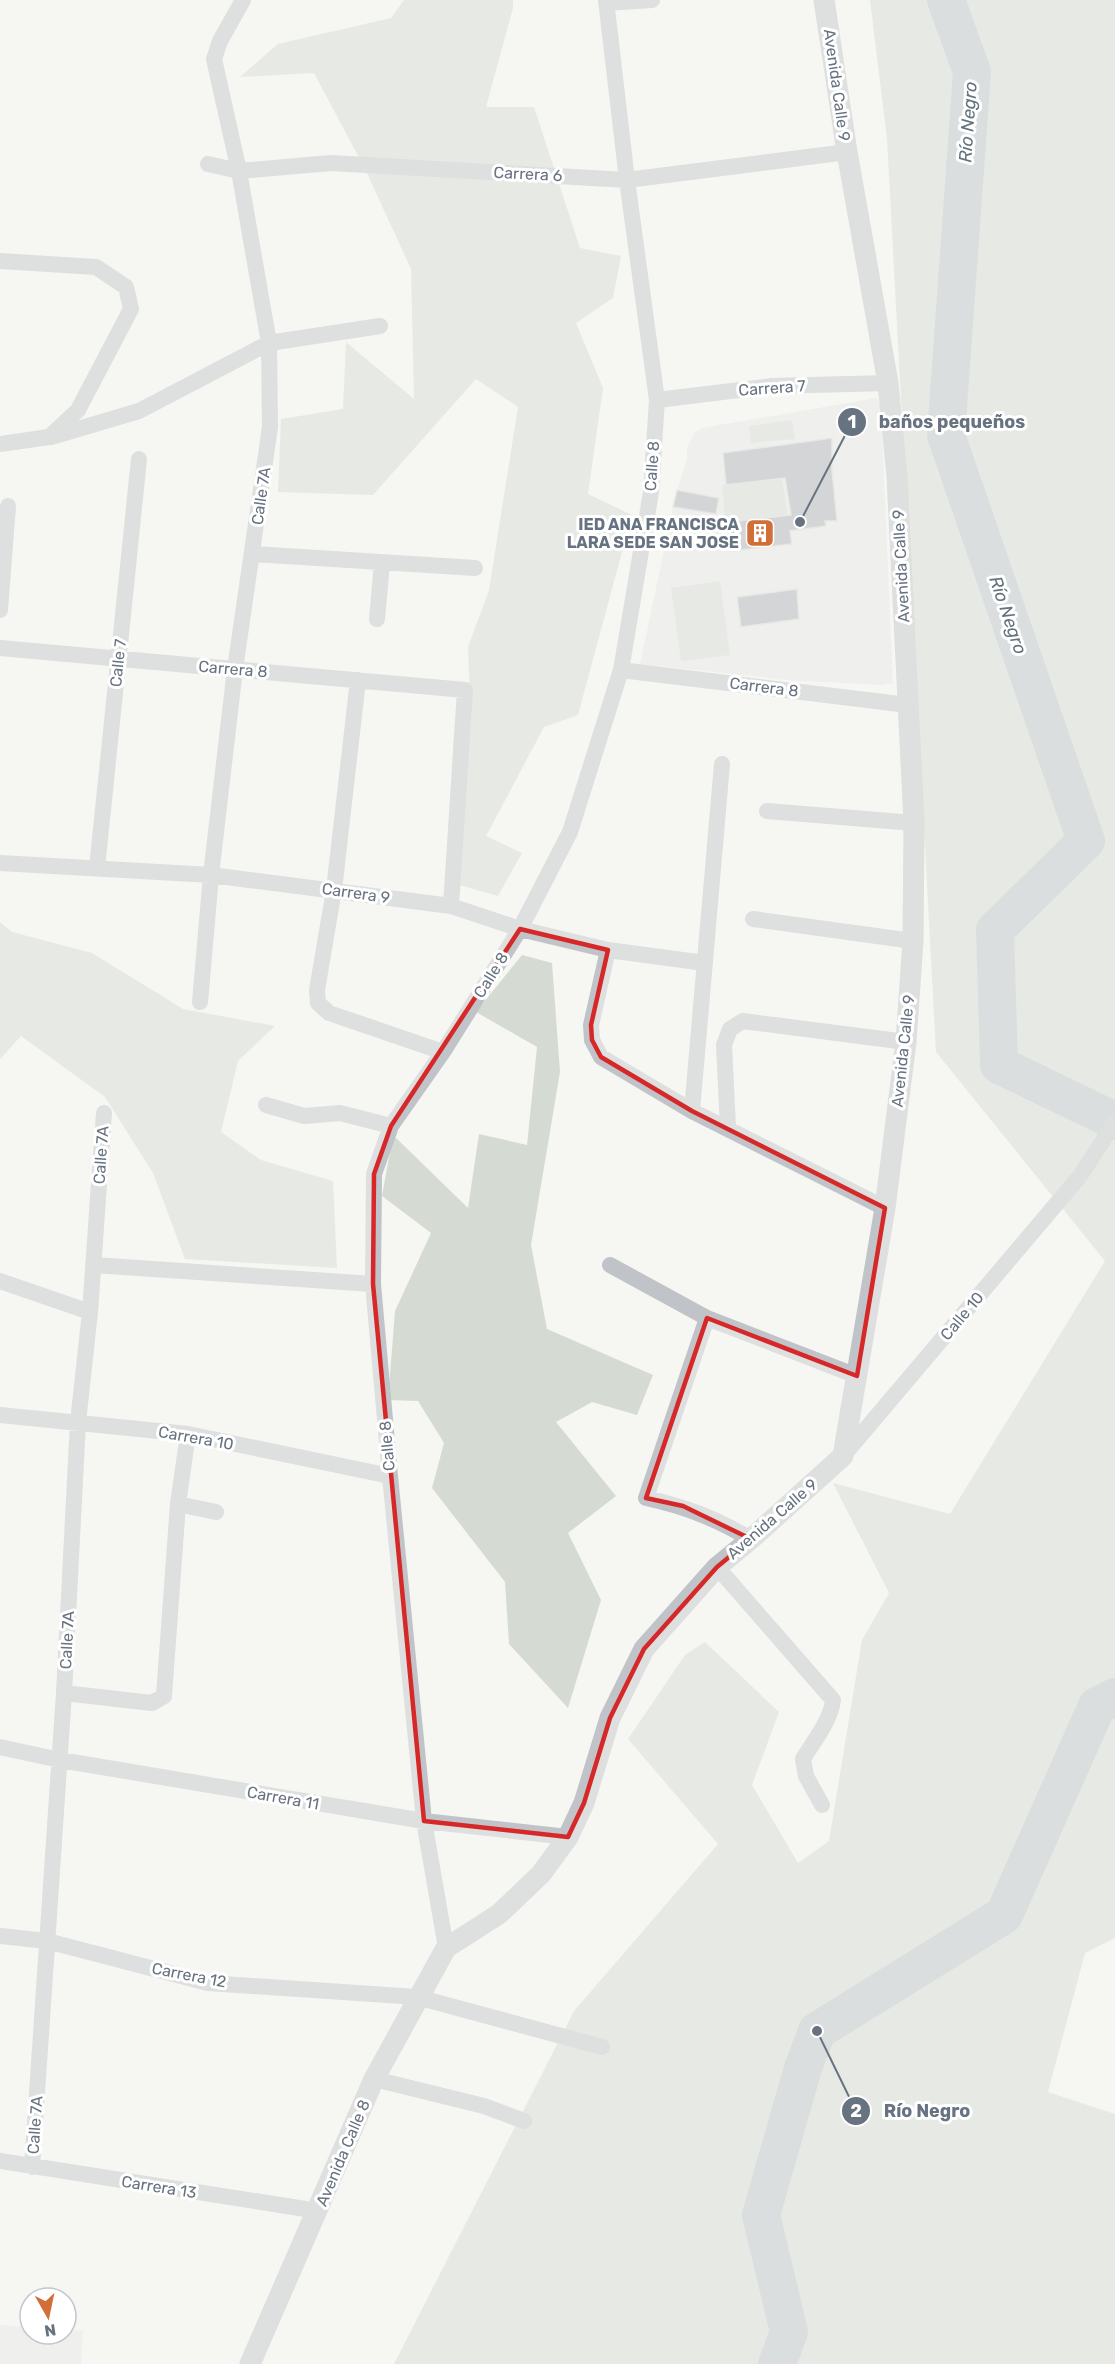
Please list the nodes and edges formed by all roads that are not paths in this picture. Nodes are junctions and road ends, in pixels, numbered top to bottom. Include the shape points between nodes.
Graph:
1 (243, 0) edge
2 (652, 0) edge
3 (824, 0) edge
4 (606, 2) edge
5 (847, 152) junction
6 (208, 164) dead end
7 (239, 171) junction
8 (627, 180) junction
9 (0, 261) edge
10 (380, 326) dead end
11 (269, 343) junction
12 (888, 384) junction
13 (657, 400) junction
14 (49, 437) junction
15 (0, 444) edge
16 (139, 459) dead end
17 (8, 506) dead end
18 (253, 554) junction
19 (381, 564) junction
20 (475, 568) dead end
21 (0, 610) edge
22 (378, 619) dead end
23 (0, 648) edge
24 (118, 659) junction
25 (235, 669) junction
26 (621, 670) junction
27 (358, 680) junction
28 (908, 705) junction
29 (722, 764) dead end
30 (767, 811) dead end
31 (914, 823) junction
32 (0, 863) edge
33 (97, 868) junction
34 (211, 875) junction
35 (334, 890) junction
36 (451, 906) junction
37 (753, 919) dead end
38 (520, 929) junction
39 (913, 941) junction
40 (608, 950) junction
41 (705, 963) junction
42 (200, 1002) dead end
43 (906, 1042) junction
44 (443, 1052) junction
45 (266, 1105) dead end
46 (692, 1111) junction
47 (104, 1113) dead end
48 (1115, 1122) edge
49 (391, 1126) junction
50 (728, 1128) junction
51 (885, 1208) junction
52 (93, 1265) junction
53 (610, 1265) dead end
54 (0, 1281) edge
55 (373, 1284) junction
56 (90, 1312) junction
57 (707, 1318) junction
58 (857, 1376) junction
59 (0, 1415) edge
60 (78, 1422) junction
61 (188, 1434) junction
62 (843, 1455) junction
63 (390, 1476) junction
64 (178, 1504) junction
65 (216, 1512) dead end
66 (751, 1539) junction
67 (717, 1567) junction
68 (64, 1693) junction
69 (0, 1747) edge
70 (60, 1760) junction
71 (822, 1805) dead end
72 (424, 1821) junction
73 (568, 1837) junction
74 (0, 1936) edge
75 (47, 1941) junction
76 (446, 1948) junction
77 (417, 1997) junction
78 (602, 2047) dead end
79 (374, 2079) junction
80 (524, 2121) dead end
81 (0, 2162) edge
82 (32, 2167) junction
83 (318, 2211) junction
84 (250, 2364) edge

1 - 7 street, Calle 7A via 214,59
2 - 4 street
3 - 5 street, Avenida Calle 9
4 - 8 street, Calle 8
5 - 8 street, Carrera 6
5 - 12 street, Avenida Calle 9
6 - 7 street, Carrera 6
7 - 8 street, Carrera 6 via 331,163
7 - 11 street, Calle 7A
8 - 13 street, Calle 8
9 - 14 street via 96,267 126,287 131,309 78,410
10 - 11 street
11 - 14 street via 139,411
11 - 18 street, Calle 7A via 270,426
12 - 13 street, Carrera 7 via 772,386
12 - 28 street, Avenida Calle 9 via 897,477
13 - 26 street, Calle 8 via 651,492
14 - 15 street
16 - 24 street, Calle 7
17 - 21 street
18 - 19 street
18 - 25 street, Calle 7A
19 - 20 street
19 - 22 street
23 - 24 street, Carrera 8
24 - 25 street, Carrera 8
24 - 33 street, Calle 7
25 - 27 street, Carrera 8
25 - 34 street, Calle 7A
26 - 28 street, Carrera 8
26 - 38 street, Calle 8 via 570,832
27 - 35 street
27 - 36 street, Carrera 8 via 465,690
28 - 31 street, Avenida Calle 9
29 - 41 street
30 - 31 street
31 - 39 street, Avenida Calle 9
32 - 33 street, Carrera 9
33 - 34 street, Carrera 9
34 - 35 street, Carrera 9
34 - 42 street, Calle 7A
35 - 36 street, Carrera 9
35 - 44 street via 318,1003 329,1013
36 - 38 street, Carrera 9
37 - 39 street
38 - 40 street, Carrera 9
38 - 44 street, Calle 8
39 - 43 street, Avenida Calle 9
40 - 41 street, Carrera 9
40 - 46 street via 591,1025 592,1040 601,1057
41 - 46 street
43 - 50 street via 743,1021 730,1029 724,1045
43 - 51 street, Avenida Calle 9
44 - 49 street, Calle 8
45 - 49 street via 304,1116 340,1113
46 - 50 street
47 - 52 street, Calle 7A
48 - 62 street, Calle 10 via 1080,1176
49 - 55 street, Calle 8 via 374,1174
50 - 51 street
51 - 58 street, Avenida Calle 9
52 - 55 street
52 - 56 street, Calle 7A
53 - 57 street
54 - 56 street
55 - 63 street, Calle 8
56 - 60 street, Calle 7A
57 - 58 street
57 - 66 street via 646,1498 718,1520
58 - 62 street, Avenida Calle 9
59 - 60 street, Carrera 10
60 - 61 street, Carrera 10
60 - 68 street, Calle 7A
61 - 63 street, Carrera 10
61 - 64 street
62 - 66 street, Avenida Calle 9
63 - 72 street, Calle 8
64 - 65 street
64 - 68 street via 164,1696 152,1702
66 - 67 street, Avenida Calle 9
67 - 71 street via 833,1700 803,1759 806,1776
67 - 73 street, Avenida Calle 9 via 644,1649 635,1665 610,1718 584,1803
68 - 70 street, Calle 7A
69 - 70 street, Carrera 11
70 - 72 street, Carrera 11
70 - 75 street, Calle 7A
72 - 73 street, Carrera 11
72 - 76 street, Calle 8
73 - 76 street, Avenida Calle 9 via 541,1874 499,1914
74 - 75 street, Carrera 12
75 - 77 street, Carrera 12 via 208,1983
75 - 82 street, Calle 7A
76 - 77 street, Avenida Calle 8
77 - 78 street, Carrera 12
77 - 79 street, Avenida Calle 8
79 - 80 street via 484,2106
79 - 83 street, Avenida Calle 8
81 - 82 street, Carrera 13
82 - 83 street, Carrera 13
83 - 84 street, Avenida Calle 8

